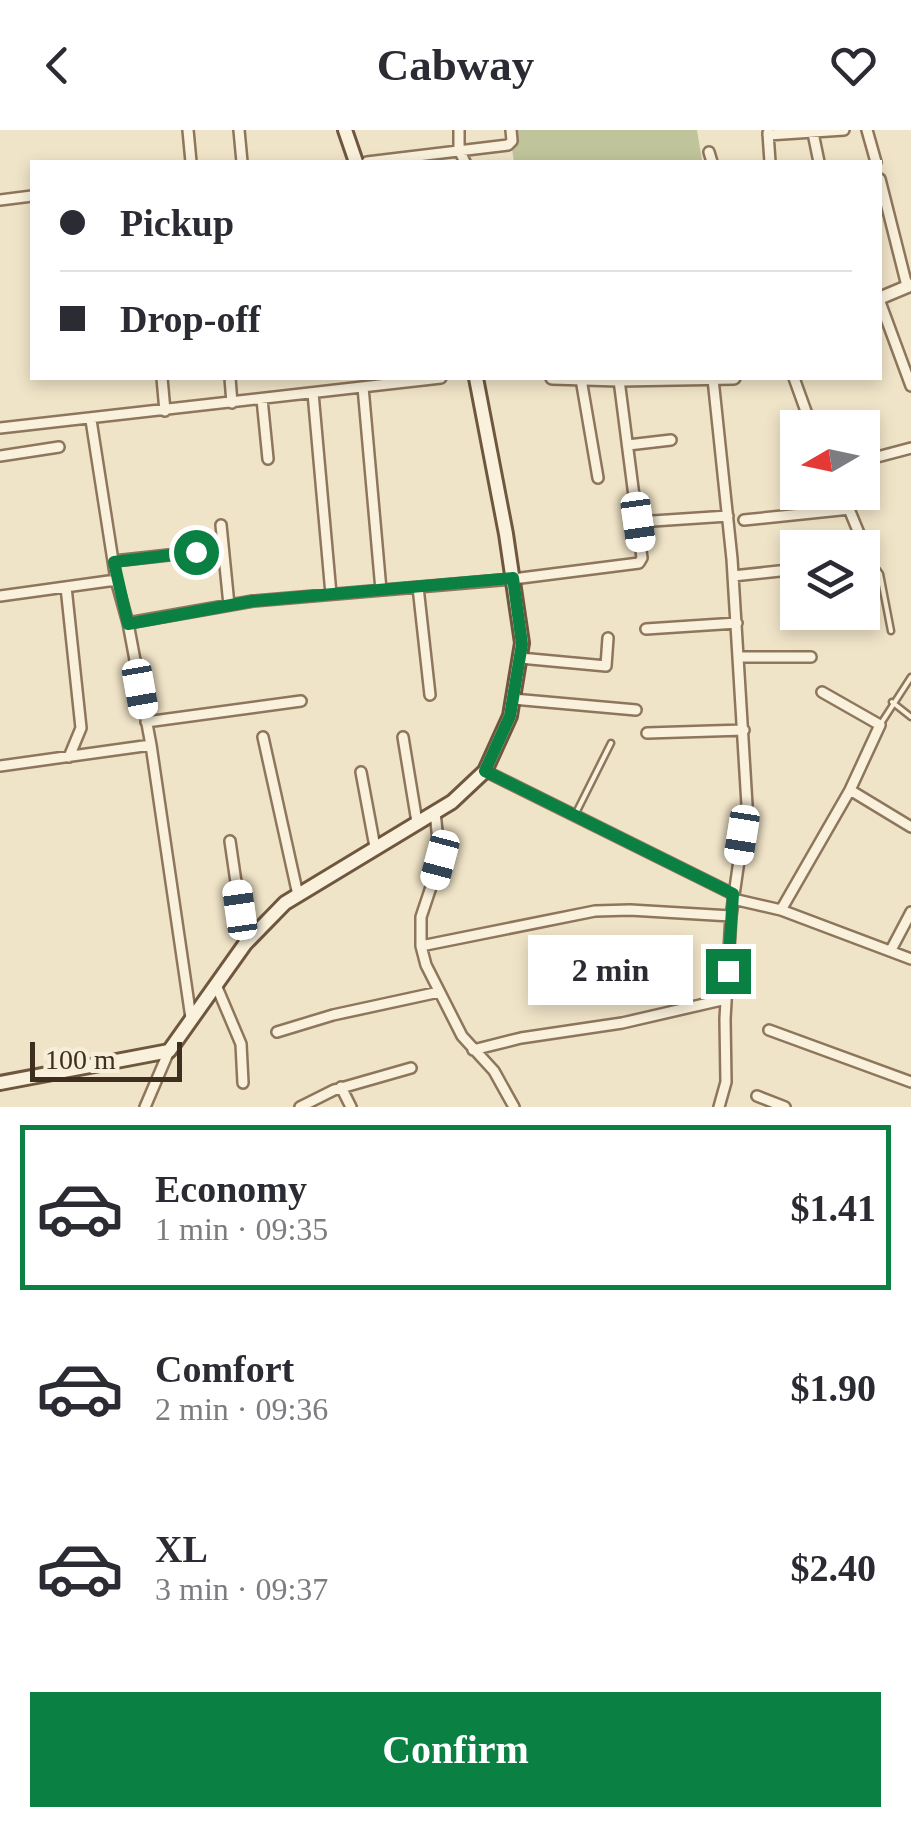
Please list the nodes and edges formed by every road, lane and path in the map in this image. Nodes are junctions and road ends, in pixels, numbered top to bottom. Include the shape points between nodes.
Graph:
1 (188, 130) edge
2 (239, 130) edge
3 (345, 130) edge
4 (459, 130) edge
5 (512, 130) edge
6 (844, 130) edge
7 (867, 130) edge
8 (768, 132) edge
9 (812, 132) junction
10 (459, 150) junction
11 (191, 160) edge
12 (242, 160) edge
13 (355, 160) edge
14 (382, 160) edge
15 (464, 160) edge
16 (770, 160) edge
17 (819, 160) edge
18 (875, 160) edge
19 (882, 186) edge
20 (30, 196) edge
21 (0, 200) edge
22 (909, 286) edge
23 (882, 299) edge
24 (882, 306) edge
25 (162, 380) edge
26 (230, 380) edge
27 (424, 380) edge
28 (476, 380) edge
29 (581, 380) edge
30 (625, 380) edge
31 (713, 380) edge
32 (795, 380) edge
33 (911, 386) edge
34 (363, 387) junction
35 (313, 393) junction
36 (262, 399) junction
37 (232, 403) junction
38 (806, 410) edge
39 (165, 411) junction
40 (91, 420) junction
41 (0, 428) edge
42 (672, 440) dead end
43 (628, 445) junction
44 (59, 446) dead end
45 (911, 448) edge
46 (0, 456) edge
47 (880, 457) edge
48 (268, 459) dead end
49 (598, 478) dead end
50 (840, 510) edge
51 (728, 516) junction
52 (744, 520) dead end
53 (638, 522) junction
54 (220, 525) dead end
55 (196, 552) dead end
56 (114, 562) junction
57 (780, 570) edge
58 (880, 574) edge
59 (733, 576) junction
60 (513, 578) junction
61 (116, 580) junction
62 (66, 587) junction
63 (418, 587) junction
64 (382, 590) junction
65 (331, 594) junction
66 (0, 596) edge
67 (229, 606) junction
68 (737, 623) junction
69 (128, 624) junction
70 (646, 629) dead end
71 (891, 632) dead end
72 (608, 638) dead end
73 (739, 657) junction
74 (811, 657) dead end
75 (520, 658) junction
76 (911, 678) edge
77 (822, 692) dead end
78 (430, 695) dead end
79 (513, 699) junction
80 (301, 701) dead end
81 (892, 702) junction
82 (636, 710) dead end
83 (911, 717) edge
84 (146, 722) junction
85 (880, 725) junction
86 (744, 730) junction
87 (647, 733) dead end
88 (263, 737) dead end
89 (403, 737) dead end
90 (611, 743) dead end
91 (151, 745) junction
92 (70, 757) junction
93 (0, 766) edge
94 (485, 771) junction
95 (361, 772) dead end
96 (850, 790) junction
97 (435, 812) junction
98 (574, 815) junction
99 (417, 822) junction
100 (911, 827) edge
101 (230, 841) dead end
102 (375, 847) junction
103 (298, 895) junction
104 (733, 897) junction
105 (781, 910) junction
106 (911, 912) edge
107 (731, 916) junction
108 (245, 944) junction
109 (422, 946) junction
110 (891, 950) junction
111 (911, 959) edge
112 (216, 984) junction
113 (439, 992) junction
114 (726, 998) junction
115 (191, 1018) junction
116 (769, 1030) dead end
117 (276, 1032) dead end
118 (474, 1050) junction
119 (169, 1052) junction
120 (411, 1068) dead end
121 (911, 1082) edge
122 (0, 1083) edge
123 (243, 1083) dead end
124 (342, 1088) junction
125 (757, 1096) dead end
126 (145, 1107) edge
127 (300, 1107) edge
128 (350, 1107) edge
129 (514, 1107) edge
130 (720, 1107) edge
131 (785, 1107) edge

1 - 11 street
2 - 12 street
3 - 13 main road
4 - 10 street
5 - 10 street via 511,144
6 - 9 street
7 - 18 street
8 - 9 street
8 - 16 street
9 - 17 street
10 - 14 street
10 - 15 street
19 - 22 street
20 - 21 street
22 - 23 street
24 - 33 street
25 - 39 street
26 - 37 street
27 - 34 street
28 - 60 main road
29 - 49 street
30 - 43 street
31 - 51 street
32 - 38 street
34 - 35 street
34 - 64 street
35 - 36 street
35 - 65 street
36 - 37 street
36 - 48 street
37 - 39 street
39 - 40 street
40 - 41 street
40 - 56 street
42 - 43 street
43 - 53 street
44 - 46 street
45 - 47 street
50 - 52 street
51 - 53 street
51 - 59 street
53 - 60 street via 639,563
54 - 67 street
55 - 56 street
56 - 61 street
57 - 59 street
58 - 71 lane
59 - 68 street
60 - 63 street
60 - 75 main road
61 - 62 street
61 - 69 street
62 - 66 street
62 - 92 street via 81,728
63 - 64 street
63 - 78 street
64 - 65 street
65 - 67 street
67 - 69 street
68 - 70 street
68 - 73 street
69 - 84 street
72 - 75 street via 606,666
73 - 74 street
73 - 86 street
75 - 79 main road
76 - 81 lane
77 - 85 street
79 - 82 street
79 - 94 main road
80 - 84 street
81 - 83 lane
81 - 85 lane
84 - 91 street
85 - 96 street
86 - 87 street
86 - 104 street via 747,805
88 - 103 street
89 - 99 street
90 - 98 lane
91 - 92 street
91 - 115 street
92 - 93 street
94 - 97 main road
94 - 98 street
95 - 102 street
96 - 100 street
96 - 105 street
97 - 99 main road
97 - 109 street via 440,860 421,917
98 - 104 street
99 - 102 main road
101 - 108 street
102 - 103 main road
103 - 108 main road
104 - 105 street
104 - 107 street
105 - 110 street
106 - 110 street
107 - 109 street via 595,911
107 - 114 street
108 - 112 main road
109 - 113 street
110 - 111 street
112 - 115 main road
112 - 123 street via 240,1044
113 - 117 street
113 - 118 street
114 - 118 street
114 - 130 street
115 - 119 main road
116 - 121 street
118 - 129 street
119 - 122 main road
119 - 126 street
120 - 124 street
124 - 127 street
124 - 128 street
125 - 131 street

